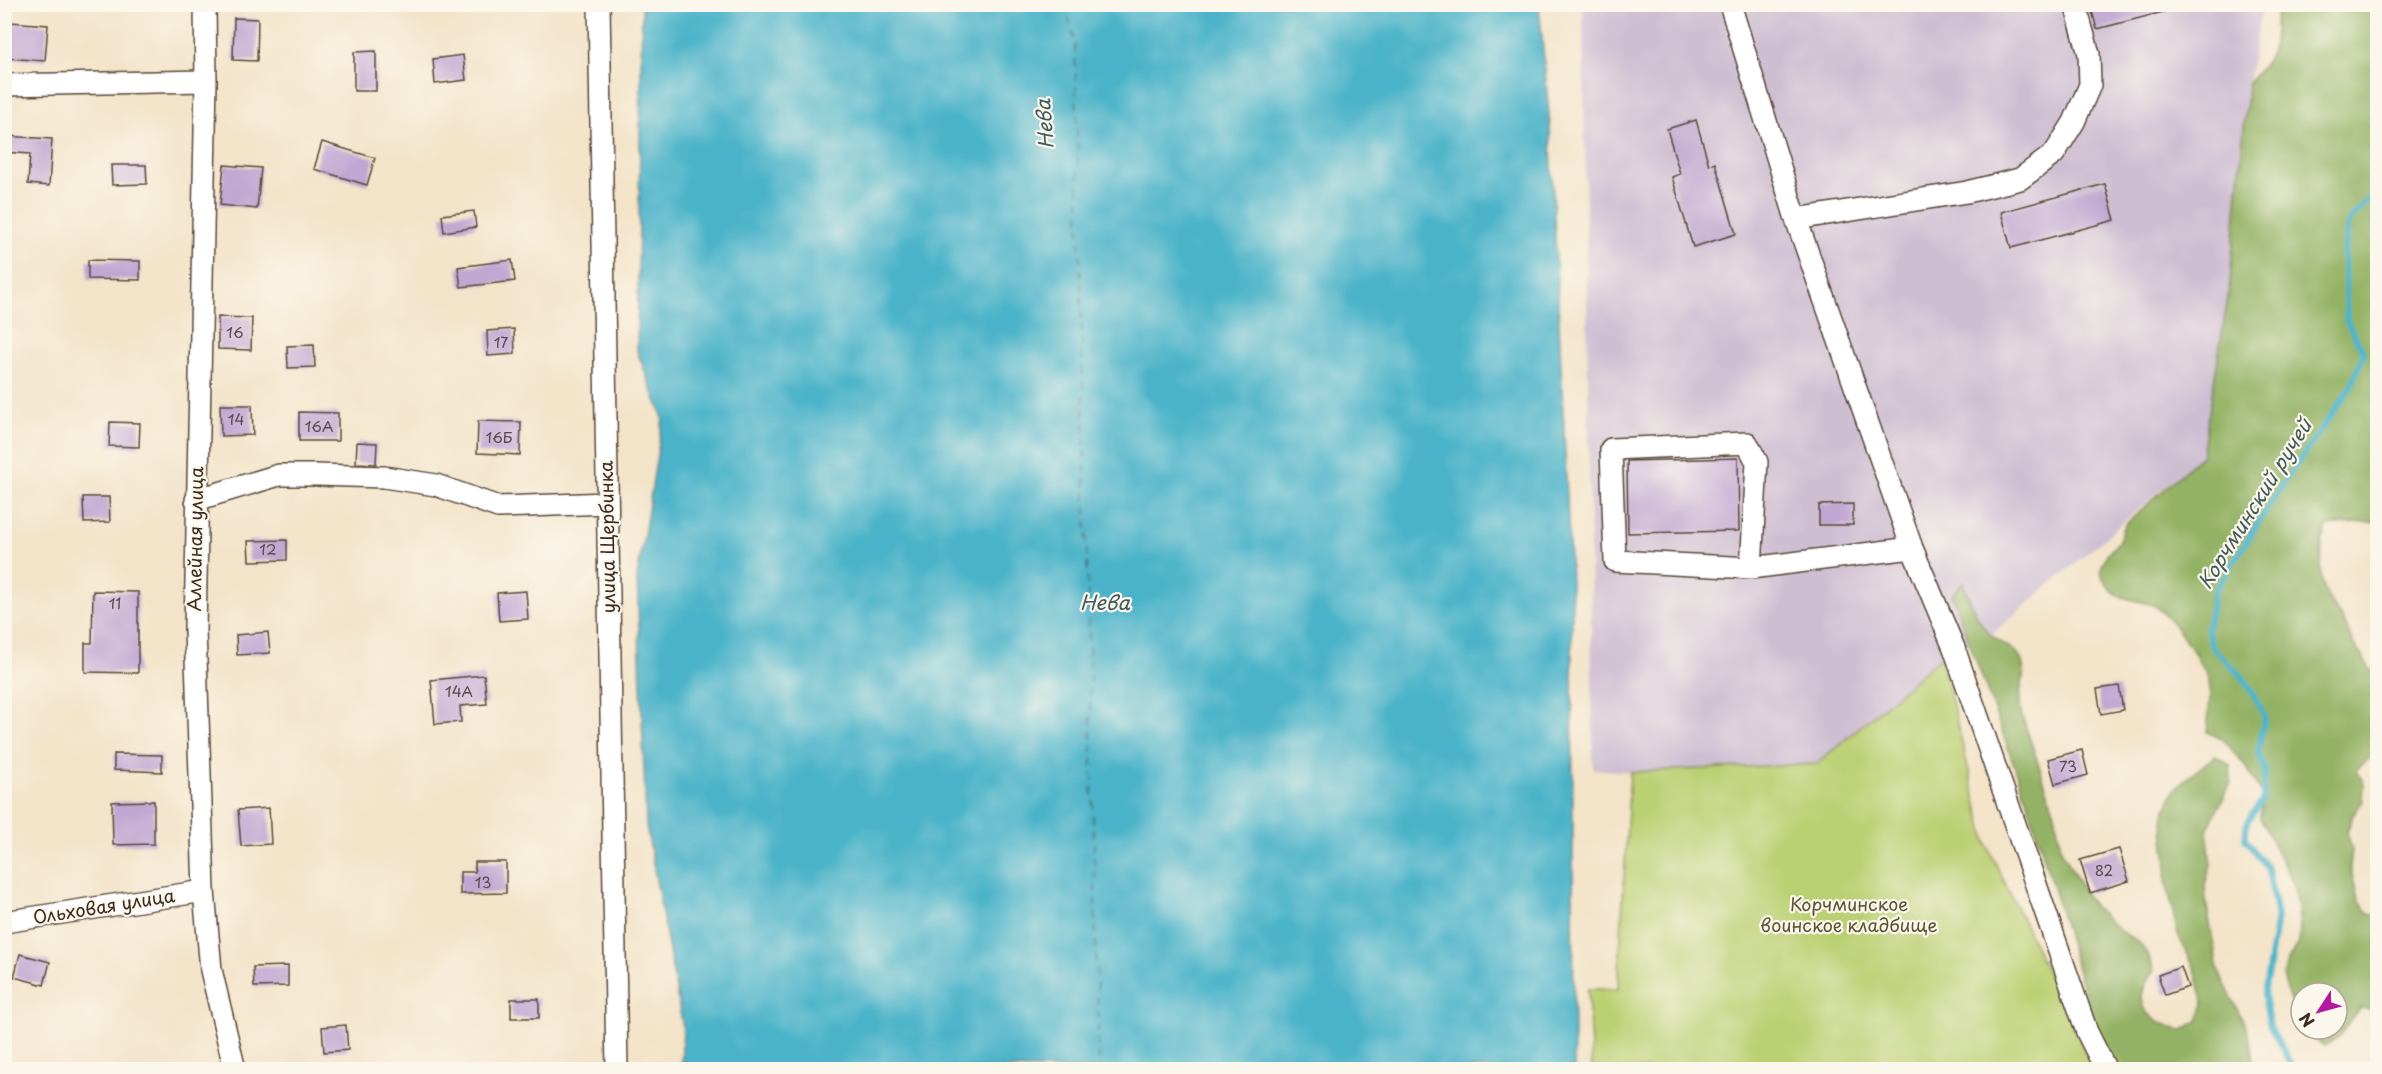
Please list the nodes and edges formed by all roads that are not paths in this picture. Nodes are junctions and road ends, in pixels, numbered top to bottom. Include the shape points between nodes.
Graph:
1 (205, 4) edge
2 (599, 4) edge
3 (1730, 4) edge
4 (2075, 4) edge
5 (206, 81) junction
6 (4, 85) edge
7 (1796, 219) junction
8 (196, 500) junction
9 (608, 503) junction
10 (1912, 548) junction
11 (1751, 568) junction
12 (204, 891) junction
13 (4, 922) edge
14 (235, 1070) edge
15 (617, 1070) edge
16 (2106, 1070) edge

1 - 5 street, Аллейная улица
2 - 9 street, улица Щербинка
3 - 7 street
4 - 7 street via 2089,54 2090,85 2054,154 2020,179 1968,192
5 - 6 street
5 - 8 street, Аллейная улица
7 - 10 street
8 - 9 street via 279,475 316,475 384,477 436,485 498,507
8 - 12 street, Аллейная улица via 195,630
9 - 15 street, улица Щербинка
10 - 11 street
10 - 16 street via 1954,648 2086,1032
11 - 11 street via 1615,561 1611,449 1747,443 1757,462
12 - 13 street, Ольховая улица
12 - 14 street, Аллейная улица via 211,970

